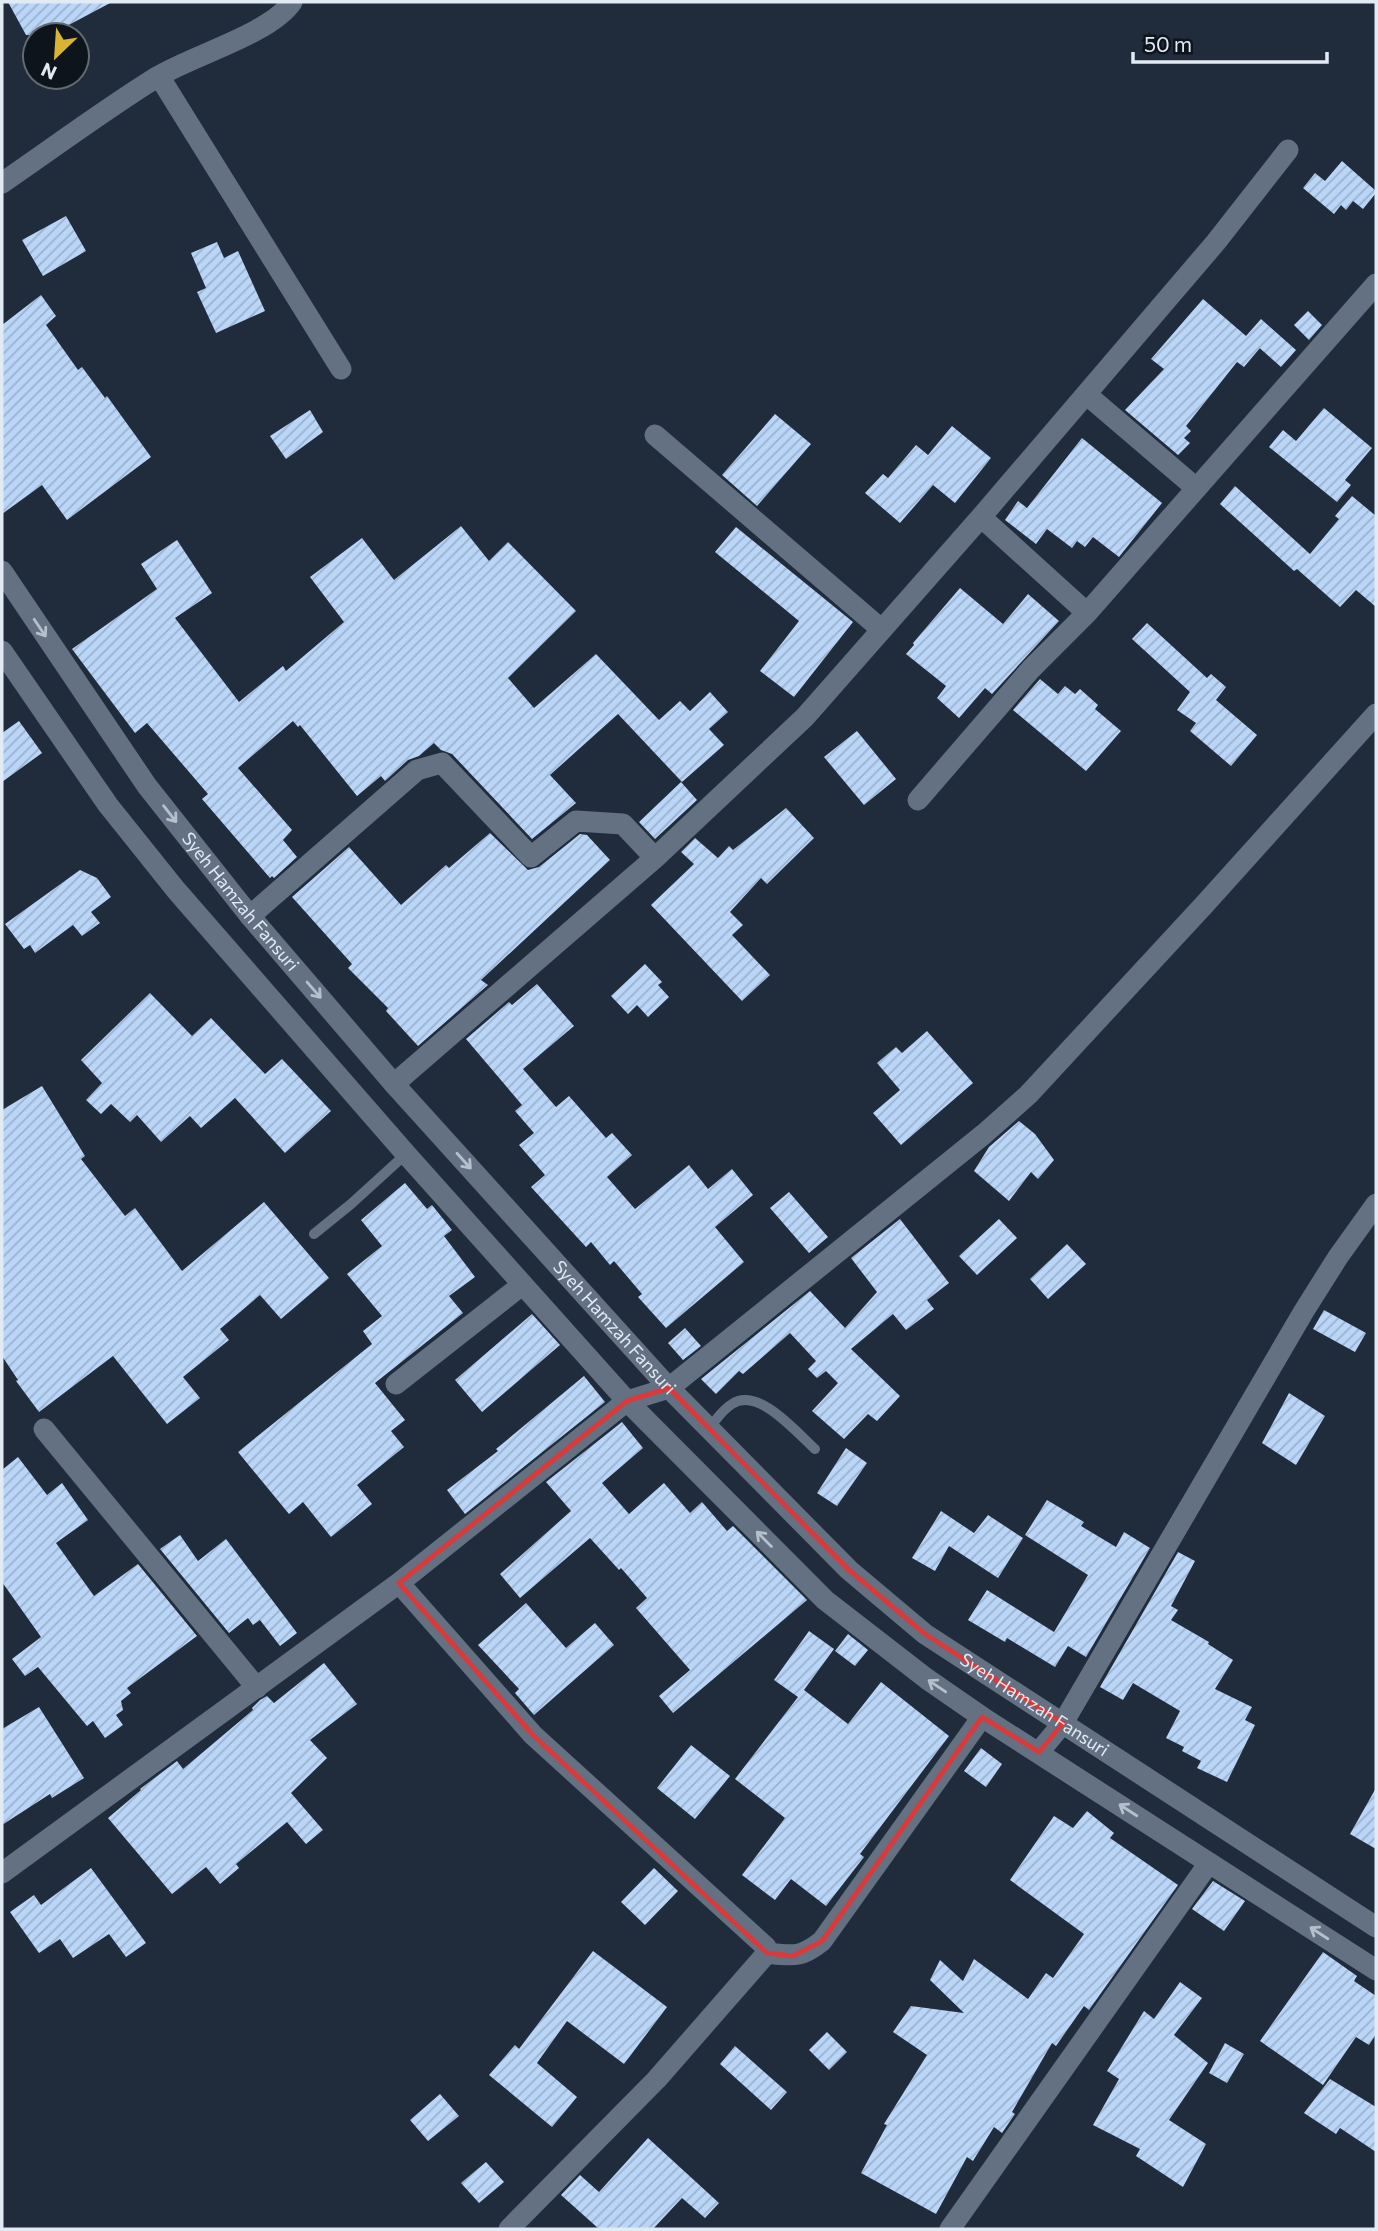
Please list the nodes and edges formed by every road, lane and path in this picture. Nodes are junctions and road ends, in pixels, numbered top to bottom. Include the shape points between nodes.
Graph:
1 (292, 2) edge
2 (159, 76) junction
3 (1288, 150) dead end
4 (2, 183) edge
5 (1376, 284) edge
6 (341, 369) dead end
7 (1086, 394) junction
8 (655, 435) dead end
9 (1196, 488) junction
10 (981, 517) junction
11 (2, 571) edge
12 (1087, 612) junction
13 (881, 629) junction
14 (2, 651) edge
15 (1376, 714) edge
16 (918, 800) dead end
17 (654, 858) junction
18 (250, 916) junction
19 (394, 1084) junction
20 (405, 1154) junction
21 (1376, 1204) edge
22 (314, 1234) dead end
23 (522, 1285) junction
24 (396, 1384) dead end
25 (669, 1388) junction
26 (627, 1401) junction
27 (709, 1428) junction
28 (44, 1429) dead end
29 (815, 1449) dead end
30 (399, 1583) junction
31 (257, 1688) junction
32 (982, 1717) junction
33 (1063, 1723) junction
34 (1039, 1752) junction
35 (1209, 1863) junction
36 (2, 1873) edge
37 (1376, 1927) edge
38 (767, 1953) junction
39 (1376, 1970) edge
40 (509, 2229) edge
41 (950, 2229) edge

1 - 2 street via 284,13 260,27
2 - 4 street
2 - 6 street
3 - 7 street
5 - 9 street
7 - 9 street
7 - 10 street
8 - 13 street
9 - 12 street
10 - 12 street
10 - 13 street
11 -> 18 street, Syeh Hamzah Fansuri via 147,786
12 - 16 street via 1031,669
13 - 17 street via 805,717
14 - 20 street, Syeh Hamzah Fansuri via 108,805 159,869
15 - 25 street via 1028,1095
17 - 18 street via 623,824 576,821 531,857 442,763 417,770
17 - 19 street
18 -> 19 street, Syeh Hamzah Fansuri
19 -> 25 street, Syeh Hamzah Fansuri
20 - 22 lane
20 - 23 street, Syeh Hamzah Fansuri
21 - 33 street via 1304,1311
23 - 24 street
23 - 26 street, Syeh Hamzah Fansuri
25 - 26 street
25 - 27 street, Syeh Hamzah Fansuri
26 - 30 street
32 -> 26 street, Syeh Hamzah Fansuri via 824,1600
27 - 29 lane via 733,1403 746,1399 763,1403
27 - 33 street, Syeh Hamzah Fansuri via 849,1570 925,1634
28 - 31 street
30 - 31 street
30 - 38 street via 533,1735 766,1947
31 - 36 street
32 - 34 street, Syeh Hamzah Fansuri
32 - 38 street via 822,1941 807,1953
33 - 34 street
33 - 37 street, Syeh Hamzah Fansuri
35 -> 34 street, Syeh Hamzah Fansuri
39 -> 35 street, Syeh Hamzah Fansuri
35 - 41 street
38 - 40 street via 657,2079

